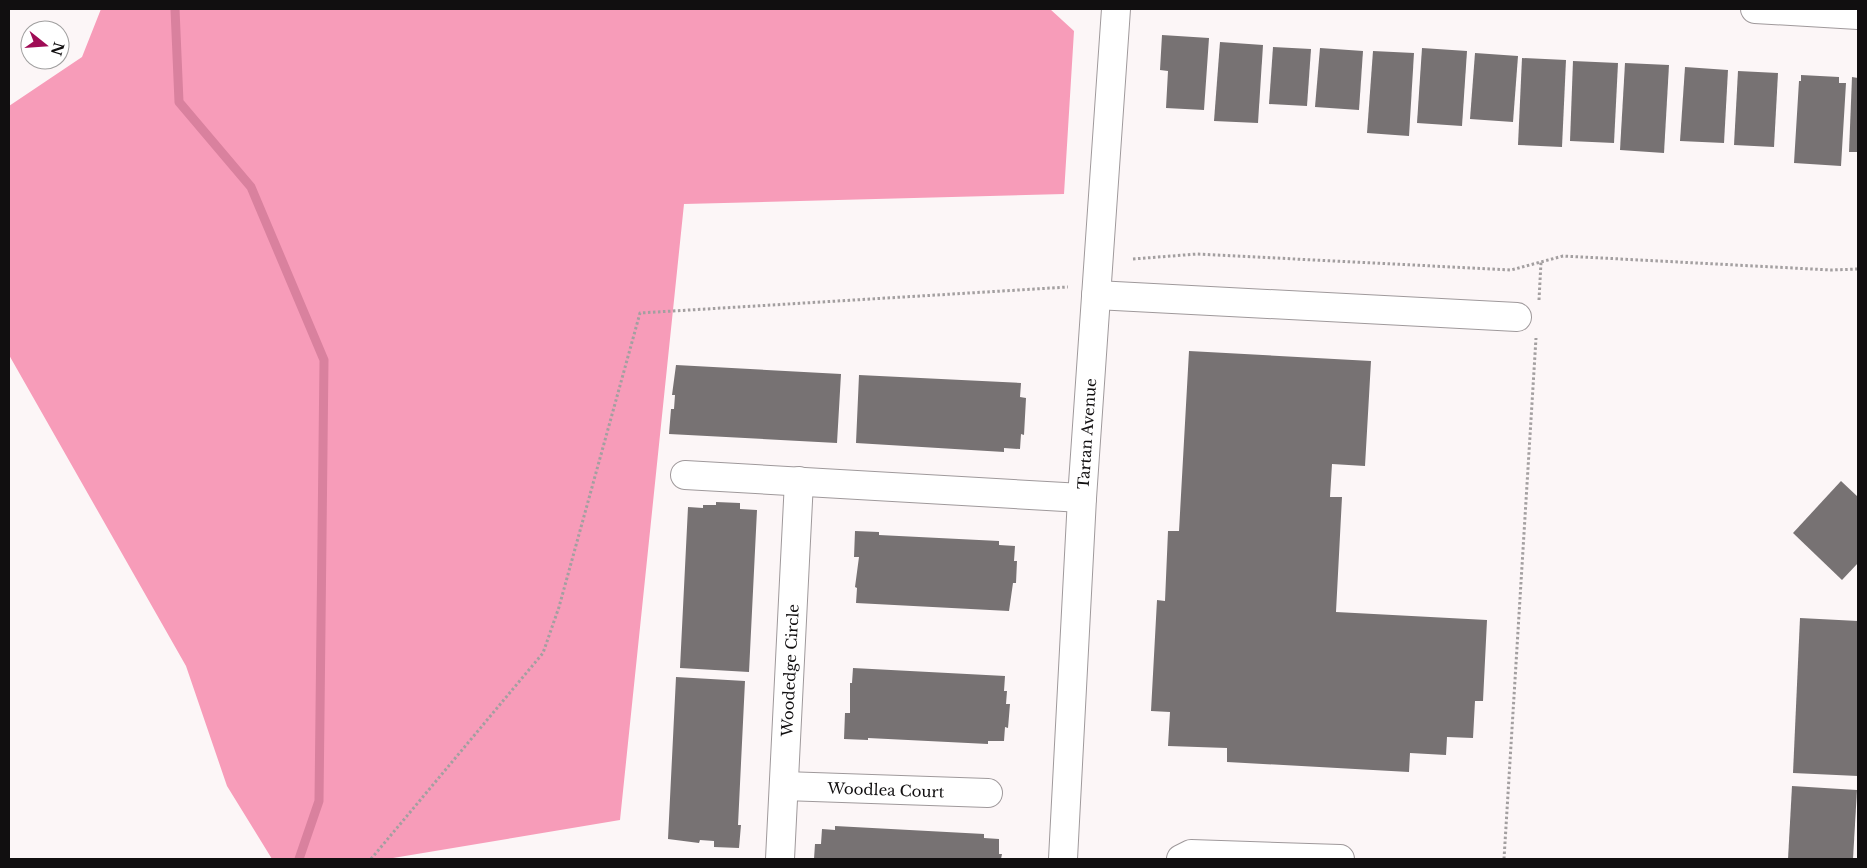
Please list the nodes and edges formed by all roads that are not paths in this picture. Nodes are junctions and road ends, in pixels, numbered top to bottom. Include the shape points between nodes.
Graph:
1 (1116, 9) edge
2 (1755, 9) edge
3 (1858, 15) edge
4 (1096, 295) junction
5 (1527, 324) road end
6 (685, 475) dead end
7 (799, 481) junction
8 (1082, 498) junction
9 (784, 786) junction
10 (988, 793) dead end
11 (780, 859) edge
12 (1063, 859) edge
13 (1181, 859) edge
14 (1329, 859) edge

1 - 4 street, Tartan Avenue
2 - 3 street
4 - 5 street
4 - 8 street, Tartan Avenue
6 - 7 street
7 - 8 street
7 - 9 street, Woodedge Circle
8 - 12 street, Tartan Avenue
9 - 10 street, Woodlea Court
9 - 11 street, Woodedge Circle
13 - 14 street via 1191,854

